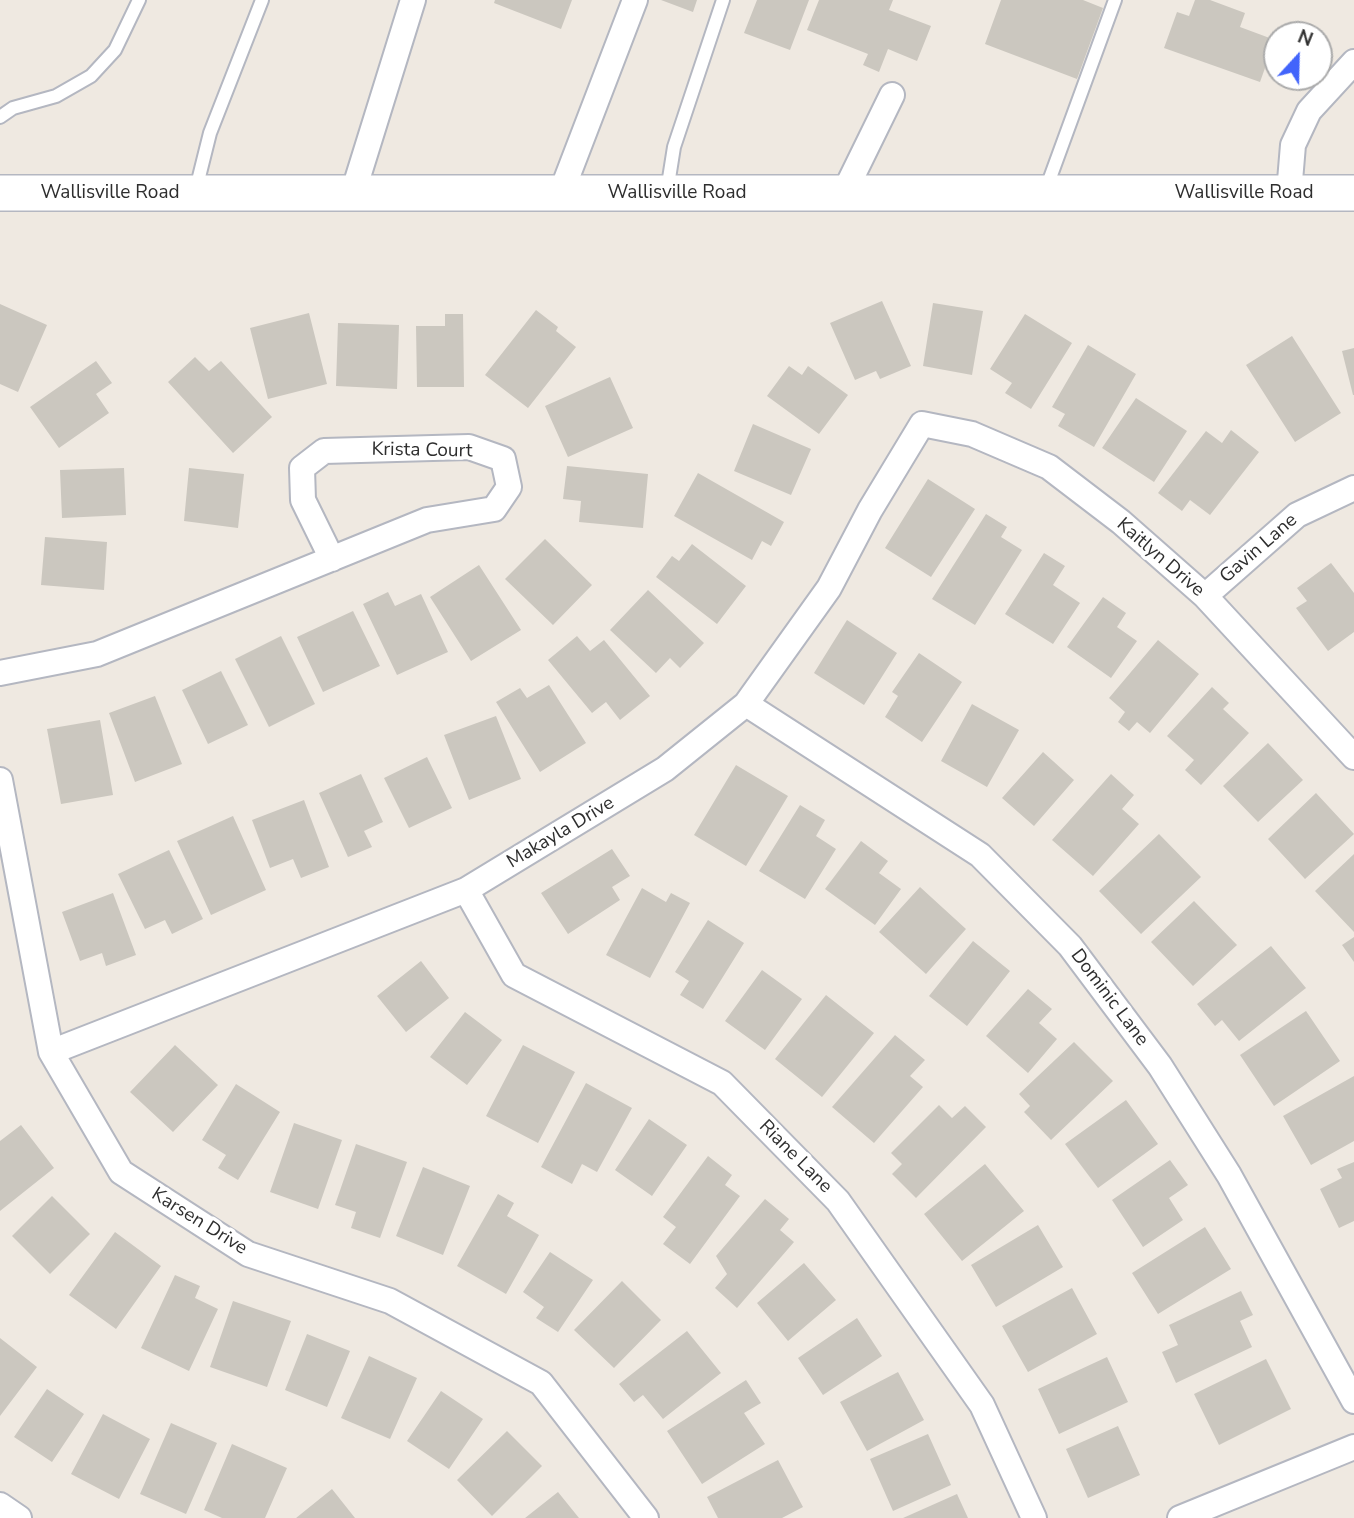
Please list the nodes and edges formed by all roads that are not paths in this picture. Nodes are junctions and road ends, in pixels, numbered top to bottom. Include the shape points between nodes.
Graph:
1 (139, 0) edge
2 (262, 0) edge
3 (413, 0) edge
4 (635, 0) edge
5 (723, 0) edge
6 (1115, 0) edge
7 (1354, 62) edge
8 (892, 95) dead end
9 (0, 117) edge
10 (1289, 192) junction
11 (1354, 192) edge
12 (0, 193) edge
13 (196, 193) junction
14 (353, 193) junction
15 (561, 193) junction
16 (666, 193) junction
17 (844, 193) junction
18 (1045, 193) junction
19 (922, 424) joint
20 (1354, 488) edge
21 (332, 559) junction
22 (1205, 596) junction
23 (0, 673) edge
24 (746, 704) junction
25 (1354, 757) edge
26 (0, 780) edge
27 (466, 890) junction
28 (51, 1052) junction
29 (1354, 1401) edge
30 (1354, 1447) edge
31 (0, 1506) edge
32 (19, 1518) edge
33 (646, 1518) edge
34 (1034, 1518) edge
35 (1180, 1518) edge

1 - 9 lane via 115,50 91,76 56,96 13,108
2 - 13 lane via 210,133
3 - 14 street
4 - 15 street
5 - 16 lane via 674,146
6 - 18 lane
7 - 10 street via 1309,111 1293,145
8 - 17 street
10 - 11 main road, Wallisville Road
10 - 18 main road, Wallisville Road
12 - 13 main road, Wallisville Road
13 - 14 main road, Wallisville Road
14 - 15 main road, Wallisville Road
15 - 16 main road, Wallisville Road
16 - 17 main road, Wallisville Road
17 - 18 main road, Wallisville Road
19 - 22 street, Kaitlyn Drive via 972,435 1049,467
19 - 24 street, Makayla Drive via 829,587
20 - 22 street, Gavin Lane via 1297,515
21 - 21 street, Krista Court via 427,520 494,509 509,487 503,458 469,447 324,451 302,468 303,500
21 - 23 street, Krista Court via 97,654
22 - 25 street, Kaitlyn Drive
24 - 27 street, Makayla Drive via 665,769
24 - 29 street, Dominic Lane via 980,855 1070,946 1160,1066 1209,1142
26 - 28 street, Karsen Drive
27 - 28 street, Makayla Drive
27 - 34 street, Riane Lane via 514,975 722,1083 838,1202 982,1405
28 - 33 street, Karsen Drive via 121,1172 248,1254 390,1301 541,1383
30 - 35 street
31 - 32 street

